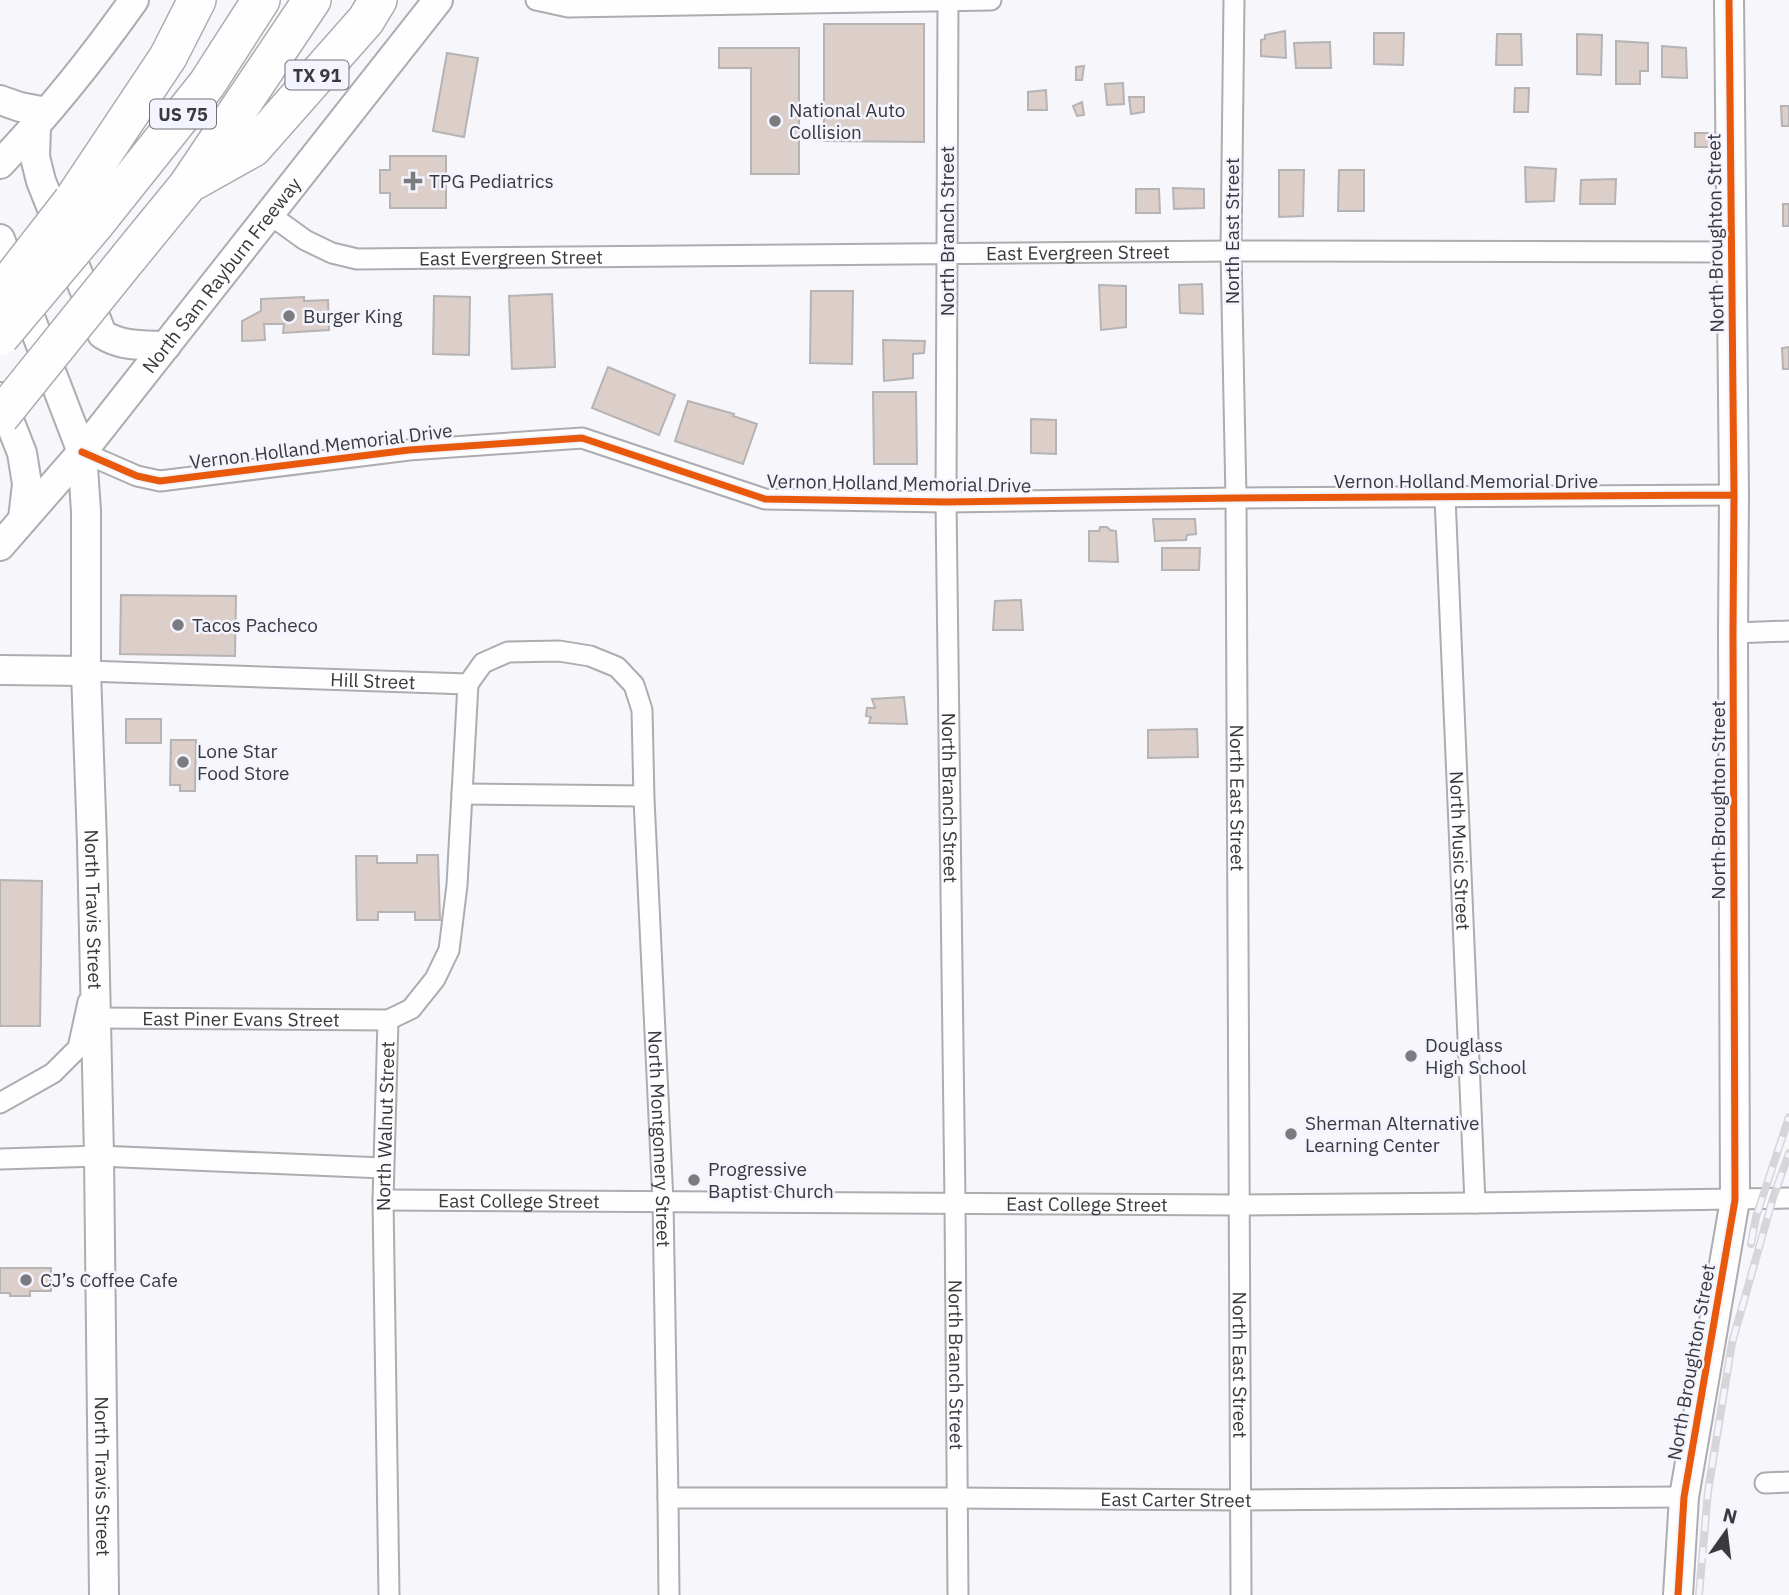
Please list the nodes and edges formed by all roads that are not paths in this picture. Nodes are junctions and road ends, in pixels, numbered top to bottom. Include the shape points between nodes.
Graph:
1 (134, 0) edge
2 (197, 0) edge
3 (261, 0) edge
4 (312, 0) edge
5 (378, 0) edge
6 (438, 0) edge
7 (536, 0) edge
8 (948, 0) edge
9 (991, 0) edge
10 (1234, 0) edge
11 (1729, 0) edge
12 (0, 100) edge
13 (41, 119) junction
14 (0, 164) edge
15 (187, 186) junction
16 (84, 212) junction
17 (269, 214) junction
18 (0, 239) edge
19 (1231, 251) junction
20 (1731, 252) junction
21 (947, 254) junction
22 (0, 294) edge
23 (0, 337) edge
24 (166, 346) junction
25 (0, 397) edge
26 (0, 417) edge
27 (82, 452) junction
28 (1734, 495) junction
29 (1445, 497) junction
30 (1236, 498) junction
31 (946, 502) junction
32 (23, 519) junction
33 (0, 546) edge
34 (1789, 631) edge
35 (1733, 633) junction
36 (0, 670) edge
37 (86, 671) junction
38 (468, 684) junction
39 (462, 794) junction
40 (643, 796) junction
41 (94, 970) junction
42 (96, 1018) junction
43 (388, 1020) junction
44 (0, 1103) edge
45 (99, 1156) junction
46 (0, 1159) edge
47 (383, 1168) junction
48 (1789, 1198) edge
49 (383, 1200) junction
50 (1735, 1200) junction
51 (663, 1202) junction
52 (955, 1202) junction
53 (1475, 1203) junction
54 (1239, 1205) junction
55 (1789, 1482) edge
56 (1765, 1483) dead end
57 (1684, 1497) junction
58 (668, 1498) junction
59 (956, 1498) junction
60 (1239, 1500) junction
61 (104, 1595) edge
62 (389, 1595) edge
63 (668, 1595) edge
64 (958, 1595) edge
65 (1241, 1595) edge
66 (1678, 1595) edge

1 - 13 main road
2 - 16 highway
3 - 16 highway, US 75 via 207,84
4 - 15 highway, US 75
5 - 15 highway, TX 91 via 253,148
6 - 17 main road, North Sam Rayburn Freeway
7 - 8 street via 568,7
8 - 9 street
8 - 21 street, North Branch Street
10 - 19 street, North East Street
11 - 20 main road, North Broughton Street
12 - 13 main road
13 - 14 main road
13 - 24 main road via 35,157 41,181 103,334 124,344
15 - 26 highway, US 75, bridge
16 - 22 highway, bridge
16 - 23 highway, US 75, bridge
17 - 21 street, East Evergreen Street via 305,240 357,259
17 - 24 main road, North Sam Rayburn Freeway
18 - 27 main road, North Travis Street
19 - 20 street, East Evergreen Street
19 - 21 street, East Evergreen Street
19 - 30 street, North East Street
20 - 28 main road, North Broughton Street
21 - 31 street, North Branch Street
24 - 27 main road, North Sam Rayburn Freeway
25 - 32 main road via 22,453 27,484
27 - 31 street, Vernon Holland Memorial Drive via 160,481 409,450 582,438 765,499
27 - 32 main road, North Sam Rayburn Freeway
27 - 37 main road, North Travis Street
28 - 29 street, Vernon Holland Memorial Drive
28 - 35 main road, North Broughton Street
29 - 30 street, Vernon Holland Memorial Drive
29 - 53 street, North Music Street
30 - 31 street, Vernon Holland Memorial Drive
30 - 54 street, North East Street
31 - 52 street, North Branch Street
32 - 33 main road, North Sam Rayburn Freeway
34 - 35 street
35 - 50 main road, North Broughton Street
36 - 37 main road
37 - 38 street, Hill Street
37 - 41 main road, North Travis Street
38 - 39 street, North Walnut Street
38 - 40 street, North Montgomery Street via 483,663 508,652 559,651 617,667 634,685 642,710
39 - 40 street
39 - 43 street, North Walnut Street via 449,950 435,979 411,1009
40 - 51 street, North Montgomery Street
41 - 42 main road, North Travis Street
41 - 44 street via 78,1048 53,1073
42 - 43 street, East Piner Evans Street
42 - 45 main road, North Travis Street
43 - 47 street, North Walnut Street
45 - 46 street
45 - 47 street
45 - 61 main road, North Travis Street
47 - 49 street, North Walnut Street
48 - 50 street, East College Street
49 - 51 street, East College Street
49 - 62 street, North Walnut Street
50 - 53 street, East College Street
50 - 57 main road, North Broughton Street
51 - 52 street, East College Street
51 - 58 street, North Montgomery Street
52 - 54 street, East College Street
52 - 59 street, North Branch Street
53 - 54 street, East College Street
54 - 60 street, North East Street
55 - 56 street
57 - 60 street, East Carter Street
57 - 66 main road, North Broughton Street
58 - 59 street, East Carter Street
58 - 63 street, North Montgomery Street
59 - 60 street, East Carter Street
59 - 64 street, North Branch Street
60 - 65 street, North East Street

